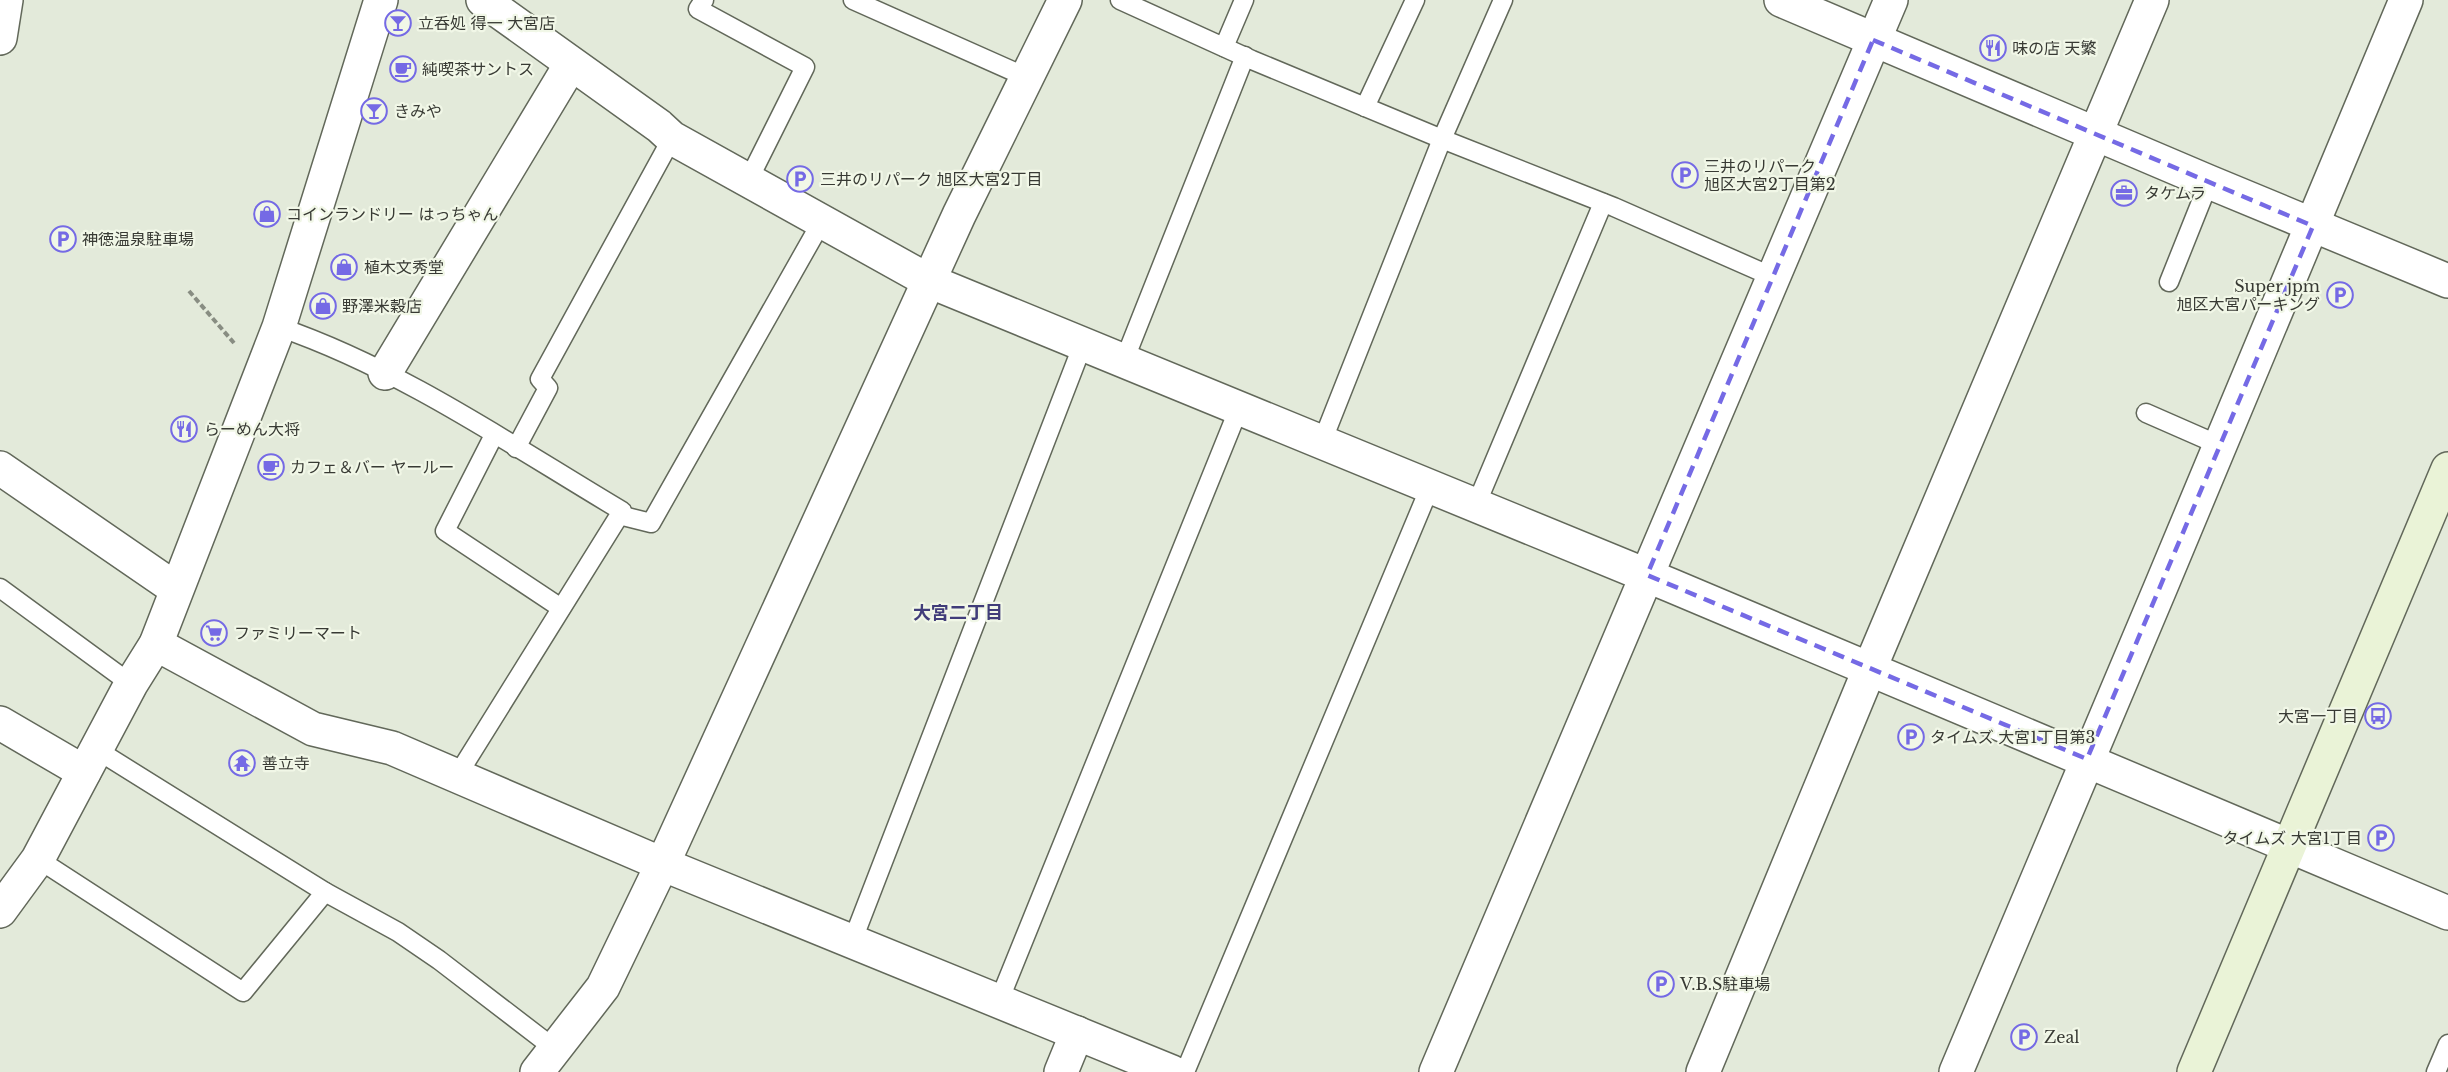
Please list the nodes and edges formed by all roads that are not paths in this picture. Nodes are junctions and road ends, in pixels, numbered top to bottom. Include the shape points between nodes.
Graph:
1 (6, 0) edge
2 (381, 0) edge
3 (483, 0) edge
4 (704, 0) edge
5 (853, 0) edge
6 (1065, 0) edge
7 (1120, 0) edge
8 (1244, 0) edge
9 (1415, 0) edge
10 (1503, 0) edge
11 (1781, 0) edge
12 (1891, 0) edge
13 (2152, 0) edge
14 (2406, 0) edge
15 (0, 38) edge
16 (1873, 40) junction
17 (1224, 47) junction
18 (1245, 56) junction
19 (571, 64) junction
20 (1026, 78) junction
21 (1365, 107) junction
22 (2096, 135) junction
23 (672, 138) junction
24 (1442, 140) junction
25 (748, 181) junction
26 (2209, 183) junction
27 (1604, 203) junction
28 (822, 221) junction
29 (2313, 226) junction
30 (1773, 278) junction
31 (929, 281) junction
32 (2448, 281) edge
33 (2169, 282) dead end
34 (279, 327) junction
35 (1083, 344) junction
36 (1124, 361) junction
37 (385, 373) junction
38 (1239, 408) junction
39 (2146, 413) dead end
40 (494, 435) junction
41 (1322, 442) junction
42 (2219, 445) junction
43 (516, 448) junction
44 (0, 468) edge
45 (2448, 469) edge
46 (1430, 487) junction
47 (1476, 505) junction
48 (619, 515) junction
49 (1647, 575) junction
50 (0, 588) edge
51 (176, 589) junction
52 (561, 608) junction
53 (156, 644) junction
54 (1870, 668) junction
55 (131, 684) junction
56 (0, 723) edge
57 (2087, 759) junction
58 (90, 761) junction
59 (457, 776) junction
60 (2289, 847) junction
61 (38, 859) junction
62 (662, 864) junction
63 (325, 892) junction
64 (2, 905) edge
65 (2448, 913) edge
66 (852, 942) junction
67 (999, 1001) junction
68 (1077, 1033) junction
69 (2448, 1044) edge
70 (546, 1060) edge
71 (1061, 1072) edge
72 (1172, 1072) edge
73 (1185, 1072) edge
74 (1436, 1072) edge
75 (1703, 1072) edge
76 (1956, 1072) edge
77 (2194, 1072) edge
78 (2436, 1072) edge

1 - 15 street
2 - 34 street
3 - 19 street
4 - 25 lane via 698,9 805,67
5 - 20 lane
6 - 20 street
7 - 17 lane
8 - 17 lane
9 - 21 lane
10 - 24 lane
11 - 16 street
12 - 16 street
13 - 22 street
14 - 29 street
16 - 22 street
16 - 30 street
17 - 18 lane
18 - 21 lane
18 - 36 lane
19 - 23 street
19 - 37 street
20 - 31 street
21 - 24 lane
22 - 26 street
22 - 54 street
23 - 25 street
23 - 43 lane via 540,379 548,388
24 - 27 lane
24 - 41 lane
25 - 28 street
26 - 29 street
26 - 33 lane
27 - 30 lane
27 - 47 lane
28 - 31 street
28 - 48 lane via 651,523
29 - 32 street
29 - 42 street
30 - 49 street
31 - 35 street
31 - 62 street
34 - 37 lane via 326,344
34 - 51 street
35 - 36 street
35 - 66 lane
36 - 38 street
37 - 40 lane
38 - 41 street
38 - 67 lane
39 - 42 lane
40 - 43 lane
40 - 52 lane via 445,531
41 - 46 street
42 - 57 street
43 - 48 lane via 622,510
44 - 51 street
45 - 60 street
46 - 47 street
46 - 73 lane
47 - 49 street
48 - 52 lane
49 - 54 street
49 - 74 street
50 - 55 lane
51 - 53 street
52 - 59 lane
53 - 55 street
53 - 59 street via 313,729 392,748
54 - 57 street
54 - 75 street
55 - 58 street
56 - 58 street
57 - 60 street
57 - 76 street
58 - 61 street
58 - 63 lane
59 - 62 street
60 - 65 street
60 - 77 street
61 - 63 lane via 243,992
61 - 64 street
62 - 66 street
62 - 70 street via 603,987
63 - 70 lane via 398,932 439,960
66 - 67 street
67 - 68 street
68 - 71 street
68 - 72 street
69 - 78 lane

